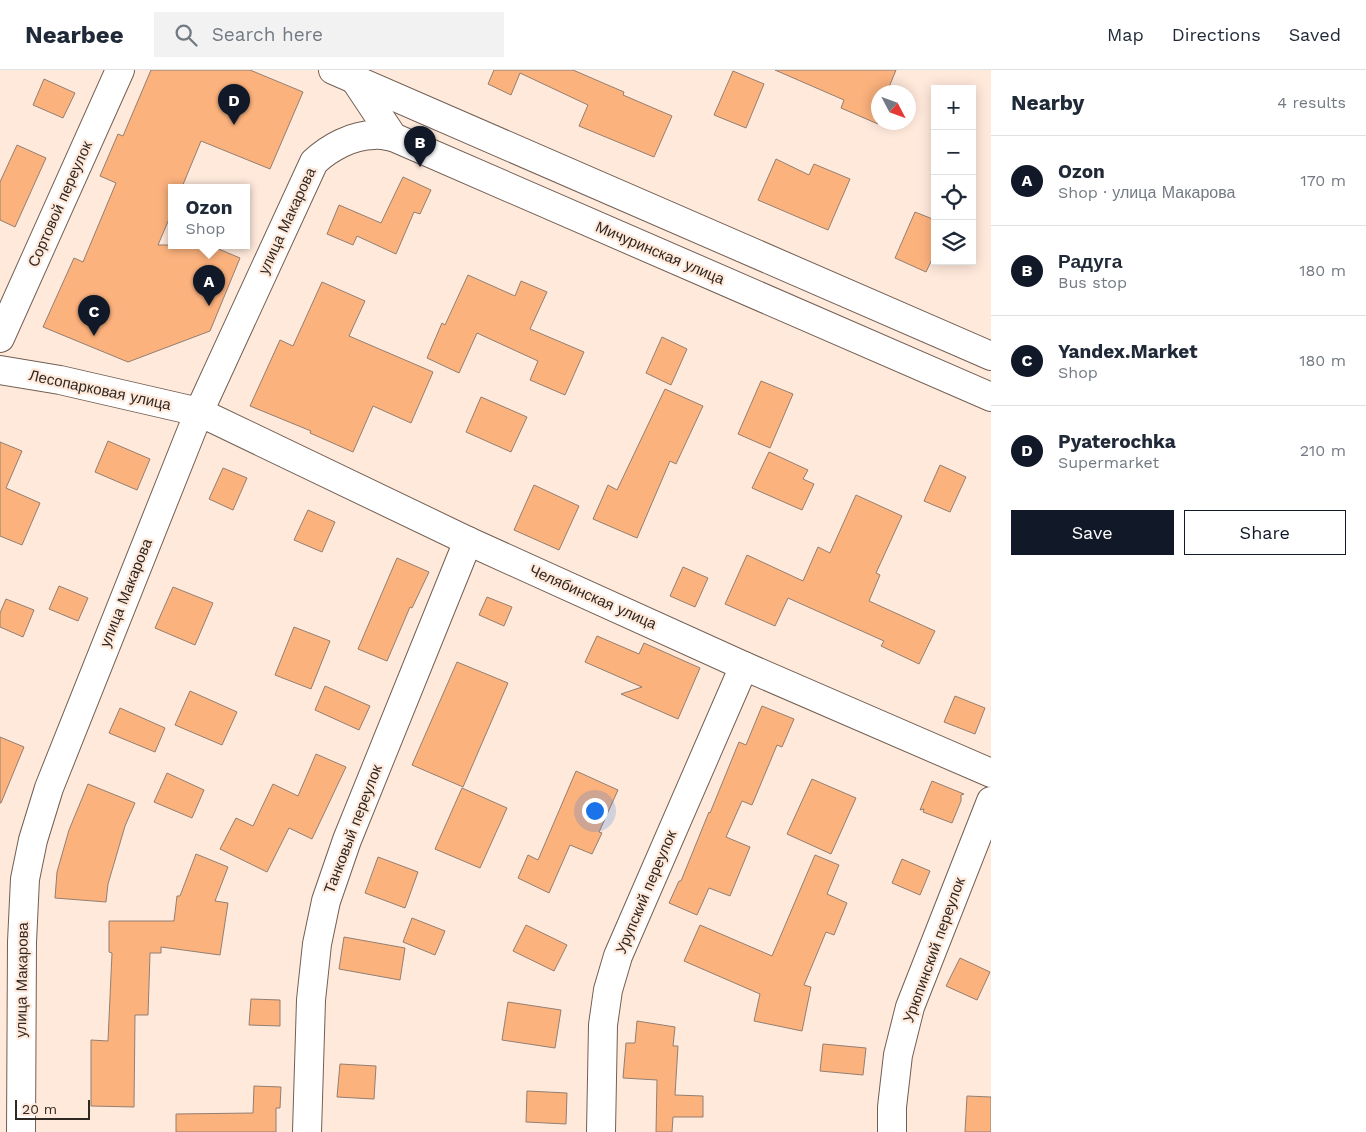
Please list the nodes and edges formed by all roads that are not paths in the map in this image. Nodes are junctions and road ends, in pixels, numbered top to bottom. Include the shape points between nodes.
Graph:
1 (120, 70) edge
2 (349, 73) edge
3 (393, 137) junction
4 (0, 338) edge
5 (991, 356) edge
6 (0, 370) edge
7 (991, 397) edge
8 (199, 412) junction
9 (468, 541) junction
10 (744, 666) junction
11 (991, 774) edge
12 (991, 801) edge
13 (21, 1132) edge
14 (307, 1132) edge
15 (601, 1132) edge
16 (892, 1132) edge

1 - 4 street, Сортовой переулок
2 - 3 street
2 - 5 street
3 - 7 street, Мичуринская улица
3 - 8 street, улица Макарова via 374,134 349,140 322,154 314,162
6 - 8 street, Лесопарковая улица via 60,380
8 - 9 street, Челябинская улица
8 - 13 street, улица Макарова via 49,788 33,840 25,879 22,942
9 - 10 street, Челябинская улица
9 - 14 street, Танковый переулок via 347,840 326,901 311,1000
10 - 11 street, Челябинская улица
10 - 15 street, Урупский переулок via 618,956 608,990 603,1025
12 - 16 street, Урюпинский переулок via 910,1008 898,1055

